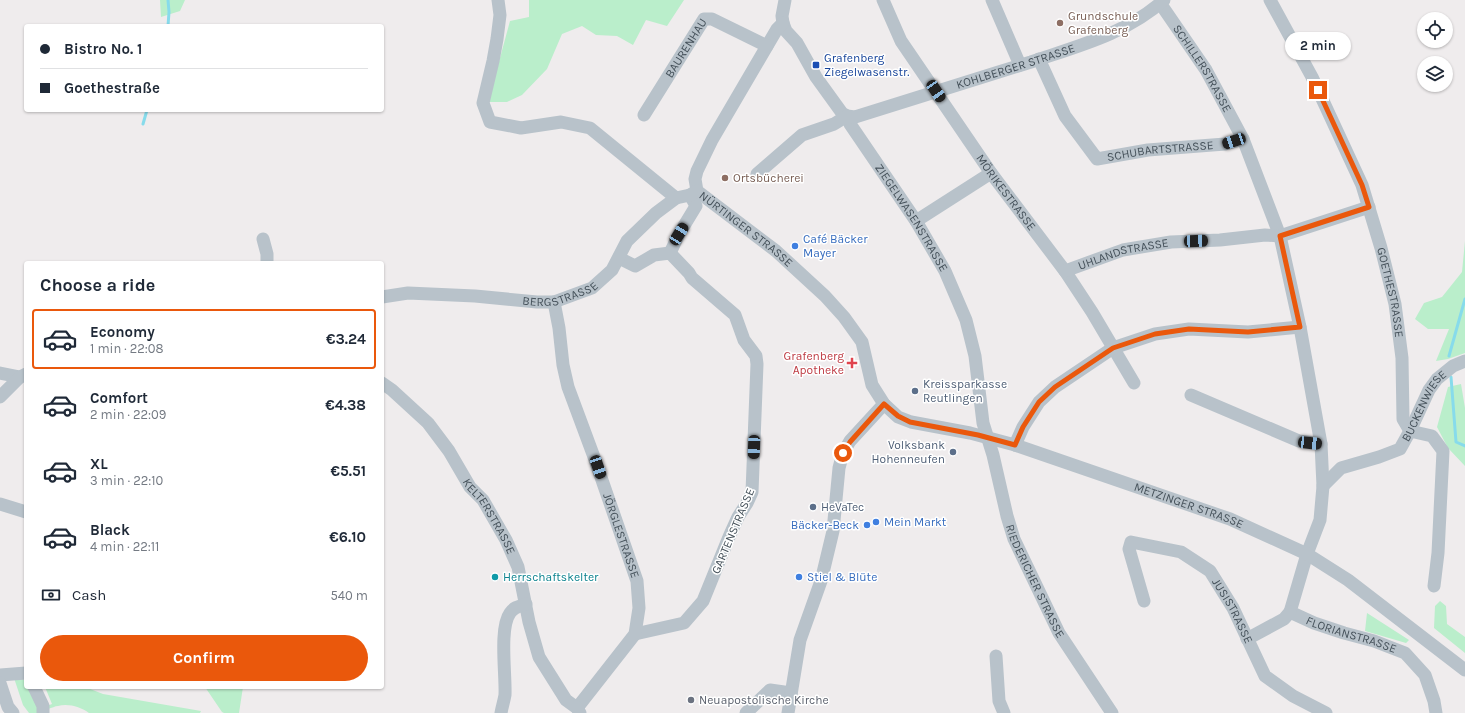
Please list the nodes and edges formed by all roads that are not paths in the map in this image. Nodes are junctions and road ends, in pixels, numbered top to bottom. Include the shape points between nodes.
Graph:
1 (498, 0) edge
2 (785, 0) edge
3 (883, 0) edge
4 (992, 0) edge
5 (1270, 0) edge
6 (1162, 2) edge
7 (783, 23) junction
8 (767, 46) junction
9 (1039, 59) junction
10 (1020, 66) junction
11 (936, 91) junction
12 (644, 115) dead end
13 (847, 116) junction
14 (1243, 139) junction
15 (991, 173) junction
16 (757, 174) dead end
17 (693, 193) junction
18 (676, 198) junction
19 (1369, 207) junction
20 (916, 221) junction
21 (1280, 236) junction
22 (263, 239) dead end
23 (670, 253) junction
24 (619, 258) junction
25 (267, 261) edge
26 (1065, 271) junction
27 (384, 297) edge
28 (554, 302) junction
29 (1300, 327) junction
30 (1113, 348) junction
31 (1465, 361) edge
32 (0, 373) edge
33 (23, 376) edge
34 (1134, 383) dead end
35 (384, 385) edge
36 (1191, 395) dead end
37 (0, 397) edge
38 (884, 404) junction
39 (1410, 431) junction
40 (986, 436) junction
41 (1320, 444) junction
42 (1015, 445) junction
43 (1323, 486) junction
44 (0, 504) edge
45 (24, 511) edge
46 (1307, 554) junction
47 (1434, 586) dead end
48 (1144, 601) dead end
49 (526, 604) junction
50 (1290, 612) junction
51 (635, 634) junction
52 (1247, 639) junction
53 (996, 656) dead end
54 (1465, 670) edge
55 (24, 673) edge
56 (0, 675) edge
57 (0, 682) edge
58 (35, 689) edge
59 (791, 692) junction
60 (578, 711) edge
61 (13, 713) edge
62 (43, 713) edge
63 (501, 713) edge
64 (746, 713) edge
65 (788, 713) edge
66 (1004, 713) edge
67 (1112, 713) edge
68 (1326, 713) edge
69 (1436, 713) edge

1 - 18 street via 500,15 483,103 490,122 520,128 561,122 590,128
2 - 7 street
3 - 11 street, MÖRIKESTRASSE via 902,41
4 - 10 street
5 - 19 street, GOETHESTRASSE via 1312,77 1362,185
6 - 9 street, KOHLBERGER STRASSE via 1116,33
6 - 14 street, SCHILLERSTRASSE via 1206,70
7 - 8 street, NÜRTINGER STRASSE
7 - 13 street, ZIEGELWASENSTRASSE via 816,76 842,113
8 - 12 street, BAURENHAU via 712,19 704,19
8 - 17 street, NÜRTINGER STRASSE via 708,146 697,171
9 - 10 street, KOHLBERGER STRASSE
9 - 14 street, SCHUBARTSTRASSE via 1065,116 1097,159 1148,150 1225,144
10 - 11 street, KOHLBERGER STRASSE
11 - 13 street, KOHLBERGER STRASSE via 855,118
11 - 15 street, MÖRIKESTRASSE
13 - 16 street, KOHLBERGER STRASSE via 834,124 802,135
13 - 20 street, ZIEGELWASENSTRASSE
14 - 21 street, SCHILLERSTRASSE
15 - 20 street
15 - 26 street, MÖRIKESTRASSE
17 - 18 street, BERGSTRASSE
17 - 23 street via 696,206
17 - 38 street, NÜRTINGER STRASSE via 776,250 825,296 862,342 872,385
18 - 24 street, BERGSTRASSE via 627,241
19 - 21 street, UHLANDSTRASSE
19 - 39 street, GOETHESTRASSE via 1395,304 1402,358 1403,419
20 - 40 street, ZIEGELWASENSTRASSE via 945,271 966,320 975,356
21 - 26 street, UHLANDSTRASSE via 1171,242 1123,250
21 - 29 street, SCHILLERSTRASSE
22 - 25 street
23 - 24 street via 654,255 634,266
23 - 51 street, GARTENSTRASSE via 692,278 735,315 744,340 756,356 754,477 752,492 738,517 703,601 684,623
24 - 28 street, BERGSTRASSE via 612,270 592,288
26 - 30 street, MÖRIKESTRASSE
27 - 28 street, BERGSTRASSE via 408,293
28 - 51 street, JÖRGLESTRASSE via 568,387 637,581 639,608
29 - 30 street via 1248,332 1189,329 1155,334
29 - 41 street, SCHILLERSTRASSE
30 - 34 street, MÖRIKESTRASSE
30 - 42 street via 1055,387 1039,402
31 - 39 street, BUCKENWIESE via 1453,366 1429,390
32 - 33 street
33 - 37 street
35 - 49 street, KELTERSTRASSE via 428,423 449,451 470,488 483,500 515,560
36 - 41 street via 1299,441
38 - 40 street, METZINGER STRASSE via 910,422
38 - 59 street via 843,453 832,531 821,581 800,640
39 - 43 street, BUCKENWIESE via 1400,449 1341,468
39 - 47 street via 1432,436 1443,451
40 - 42 street, METZINGER STRASSE
40 - 67 street, RIEDERICHER STRASSE via 1014,539 1058,633
41 - 43 street, SCHILLERSTRASSE
42 - 46 street, METZINGER STRASSE via 1230,519
43 - 46 street, SCHILLERSTRASSE via 1320,520
44 - 45 street
46 - 50 street
46 - 54 street, METZINGER STRASSE via 1348,580
48 - 52 street, JUSISTRASSE via 1129,549 1131,542 1182,552 1210,571 1233,608
49 - 60 street, KELTERSTRASSE via 539,657 566,700
49 - 63 street via 516,607 506,622 505,696
50 - 52 street via 1284,620
50 - 69 street, FLORIANSTRASSE via 1314,623 1405,653 1425,675
51 - 60 street, JÖRGLESTRASSE
52 - 68 street, JUSISTRASSE via 1265,676 1293,696
53 - 66 street via 999,701
55 - 56 street
57 - 61 street via 8,707
58 - 62 street via 43,706
59 - 64 street via 770,690
59 - 65 street

